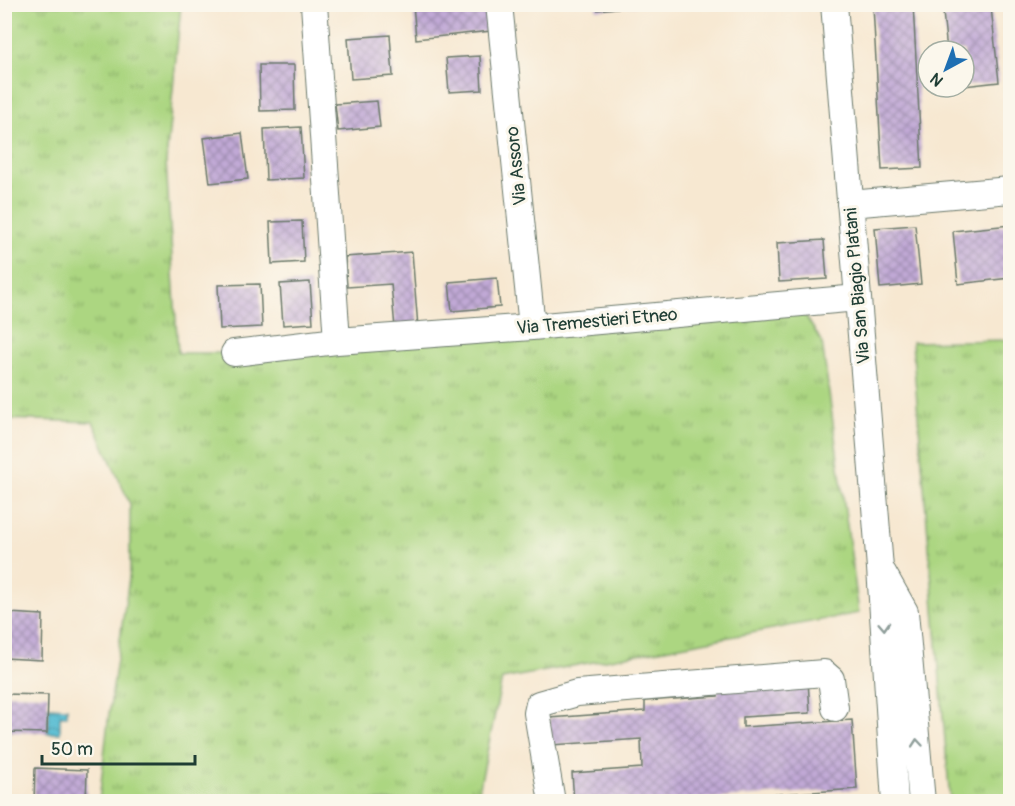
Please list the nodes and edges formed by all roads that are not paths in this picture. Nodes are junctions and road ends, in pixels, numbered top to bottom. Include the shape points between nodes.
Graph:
1 (314, 4) edge
2 (499, 4) edge
3 (834, 4) edge
4 (1011, 190) edge
5 (850, 204) junction
6 (858, 298) junction
7 (532, 327) junction
8 (337, 341) junction
9 (234, 353) dead end
10 (880, 568) junction
11 (835, 708) dead end
12 (552, 801) edge
13 (896, 801) edge
14 (922, 801) edge

1 - 8 street
2 - 7 street, Via Assoro
3 - 5 street, Via San Biagio Platani
4 - 5 street
5 - 6 street, Via San Biagio Platani
6 - 7 street, Via Tremestieri Etneo
6 - 10 street, Via San Biagio Platani
7 - 8 street, Via Tremestieri Etneo
8 - 9 street, Via Tremestieri Etneo
10 -> 13 street, Via San Biagio Platani
14 -> 10 street, Via San Biagio Platani via 905,612
11 - 12 street via 831,679 824,673 577,693 539,704 537,713

